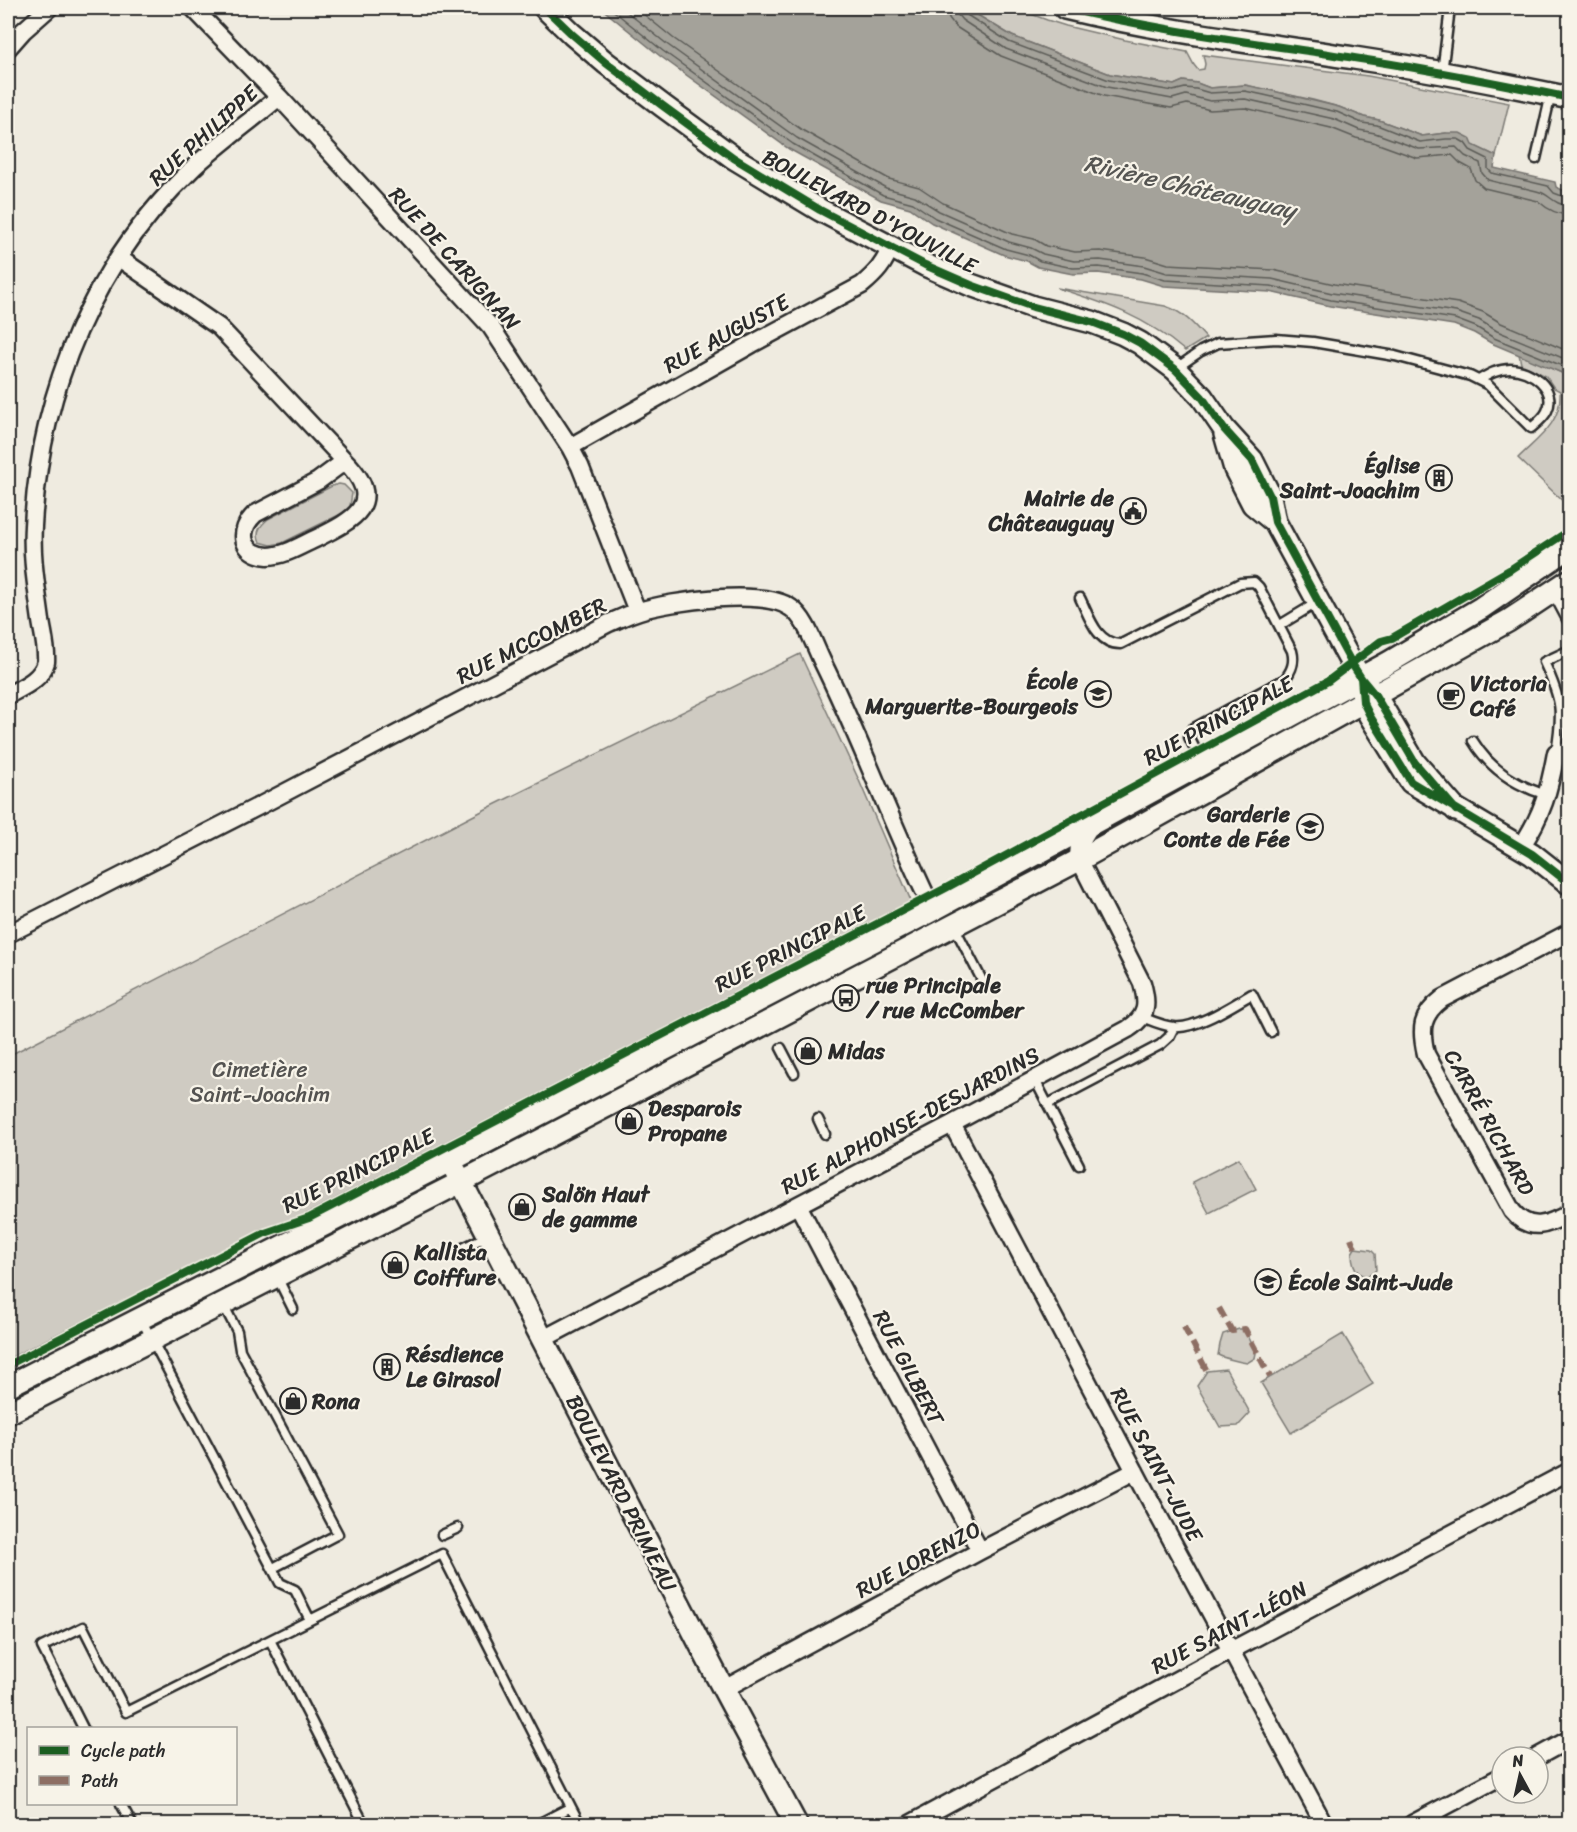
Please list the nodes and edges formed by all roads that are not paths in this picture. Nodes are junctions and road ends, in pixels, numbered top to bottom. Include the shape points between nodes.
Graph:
1 (49, 8) edge
2 (193, 8) edge
3 (545, 8) edge
4 (1065, 8) edge
5 (1450, 8) edge
6 (8, 48) edge
7 (1442, 73) junction
8 (1560, 96) edge
9 (279, 97) junction
10 (1536, 159) dead end
11 (890, 247) junction
12 (119, 258) junction
13 (1175, 369) junction
14 (1479, 380) junction
15 (570, 447) junction
16 (345, 461) junction
17 (1569, 547) edge
18 (1561, 586) edge
19 (1080, 598) dead end
20 (1319, 602) junction
21 (637, 611) junction
22 (1280, 625) junction
23 (1569, 626) edge
24 (1569, 650) edge
25 (1361, 678) junction
26 (8, 695) edge
27 (1369, 698) junction
28 (1473, 741) dead end
29 (1563, 752) edge
30 (1203, 764) junction
31 (1548, 795) junction
32 (1092, 823) junction
33 (1521, 848) junction
34 (1079, 860) junction
35 (1569, 884) edge
36 (933, 910) junction
37 (954, 926) junction
38 (1569, 932) edge
39 (8, 934) edge
40 (986, 988) dead end
41 (1142, 1017) junction
42 (1174, 1027) junction
43 (1271, 1032) dead end
44 (781, 1048) dead end
45 (794, 1073) dead end
46 (1035, 1080) junction
47 (1048, 1104) junction
48 (818, 1119) dead end
49 (952, 1124) junction
50 (825, 1134) dead end
51 (450, 1161) junction
52 (1079, 1165) dead end
53 (461, 1182) junction
54 (798, 1205) junction
55 (1569, 1213) edge
56 (488, 1235) junction
57 (455, 1252) dead end
58 (277, 1276) junction
59 (223, 1304) junction
60 (293, 1309) dead end
61 (141, 1319) junction
62 (152, 1340) junction
63 (543, 1340) junction
64 (8, 1386) edge
65 (8, 1413) edge
66 (1135, 1471) junction
67 (1569, 1471) edge
68 (458, 1528) dead end
69 (442, 1535) dead end
70 (980, 1551) junction
71 (273, 1568) junction
72 (310, 1620) junction
73 (270, 1640) junction
74 (1232, 1650) junction
75 (723, 1689) junction
76 (82, 1727) edge
77 (1569, 1739) edge
78 (1550, 1750) edge
79 (1490, 1782) edge
80 (123, 1805) edge
81 (571, 1807) junction
82 (132, 1824) edge
83 (364, 1824) edge
84 (538, 1824) edge
85 (580, 1824) edge
86 (796, 1824) edge
87 (910, 1824) edge
88 (1324, 1824) edge
89 (1412, 1824) edge

1 - 6 street
2 - 9 street, RUE DE CARIGNAN
3 - 11 street, BOULEVARD D'YOUVILLE via 606,63 734,158
4 - 7 street via 1185,33
5 - 7 lane
7 - 8 street
8 - 10 lane
9 - 12 street, RUE PHILIPPE via 176,185
9 - 15 street, RUE DE CARIGNAN via 490,327
11 - 13 street, BOULEVARD D'YOUVILLE via 997,296 1115,330
11 - 15 street, RUE AUGUSTE via 876,274 862,285
12 - 16 street via 219,327
12 - 26 street, RUE PHILIPPE via 78,329 47,419 33,528 46,662 30,684
13 - 14 lane via 1218,343 1276,339 1395,356
13 - 20 street, BOULEVARD D'YOUVILLE via 1203,397 1224,429 1235,469 1253,504 1275,522
14 - 14 lane via 1531,428 1548,409 1549,394 1529,374 1498,370
15 - 21 street, RUE DE CARIGNAN
16 - 16 street via 318,481 248,520 243,538 252,552 284,553 356,515 365,492 360,478
17 - 25 street, RUE PRINCIPALE via 1481,608
18 - 23 lane
18 - 27 street via 1508,621
19 - 22 lane via 1100,635 1112,644 1124,643 1246,582 1259,587
20 - 22 lane
20 - 25 street, BOULEVARD D'YOUVILLE
21 - 36 street, RUE MCCOMBER via 744,597 784,603 798,614 835,687
21 - 39 street, RUE MCCOMBER
22 - 30 lane via 1294,658 1291,671 1285,679 1192,729 1189,737
24 - 29 lane via 1544,662 1559,696
25 - 27 street, BOULEVARD D'YOUVILLE
25 - 30 street, RUE PRINCIPALE
27 - 33 street, BOULEVARD D'YOUVILLE via 1415,763 1456,810
27 - 34 street
28 - 31 lane via 1504,776
29 - 31 street
30 - 32 street, RUE PRINCIPALE
31 - 33 street
32 - 34 street via 1079,845
32 - 36 street, RUE PRINCIPALE
33 - 35 street, BOULEVARD D'YOUVILLE
34 - 37 street
34 - 41 street via 1142,983 1146,1005
36 - 51 street, RUE PRINCIPALE
37 - 40 lane
37 - 53 street
38 - 55 street, CARRÉ RICHARD via 1433,1005 1422,1033 1426,1054 1512,1211 1524,1223 1534,1225
41 - 42 lane
41 - 46 street, RUE ALPHONSE-DESJARDINS via 1128,1029
42 - 43 lane via 1210,1017 1252,994
42 - 47 lane via 1160,1045
44 - 45 lane
46 - 47 lane
46 - 49 street, RUE ALPHONSE-DESJARDINS
47 - 52 lane
48 - 50 lane
49 - 54 street, RUE ALPHONSE-DESJARDINS
49 - 66 street, RUE SAINT-JUDE
51 - 53 street, BOULEVARD PRIMEAU
51 - 61 street, RUE PRINCIPALE
53 - 56 street, BOULEVARD PRIMEAU
53 - 58 street
54 - 63 street, RUE ALPHONSE-DESJARDINS
54 - 70 street, RUE GILBERT
56 - 57 lane
56 - 63 street, BOULEVARD PRIMEAU
58 - 59 street
58 - 60 lane
59 - 62 street
59 - 71 lane via 237,1331 240,1350 338,1534
61 - 62 lane
61 - 64 street, RUE PRINCIPALE
62 - 65 street
62 - 71 lane
63 - 75 street, BOULEVARD PRIMEAU
66 - 70 street, RUE LORENZO
66 - 74 street, RUE SAINT-JUDE
67 - 74 street, RUE SAINT-LÉON
68 - 69 lane
70 - 75 street, RUE LORENZO
71 - 72 lane via 280,1583 295,1590
72 - 73 lane
72 - 81 lane via 442,1554
73 - 76 lane via 126,1712 83,1627 42,1647
73 - 83 lane
74 - 87 street, RUE SAINT-LÉON
74 - 88 street, RUE SAINT-JUDE
75 - 86 street, BOULEVARD PRIMEAU
77 - 78 street
79 - 89 street
80 - 82 lane
81 - 84 lane
81 - 85 lane

